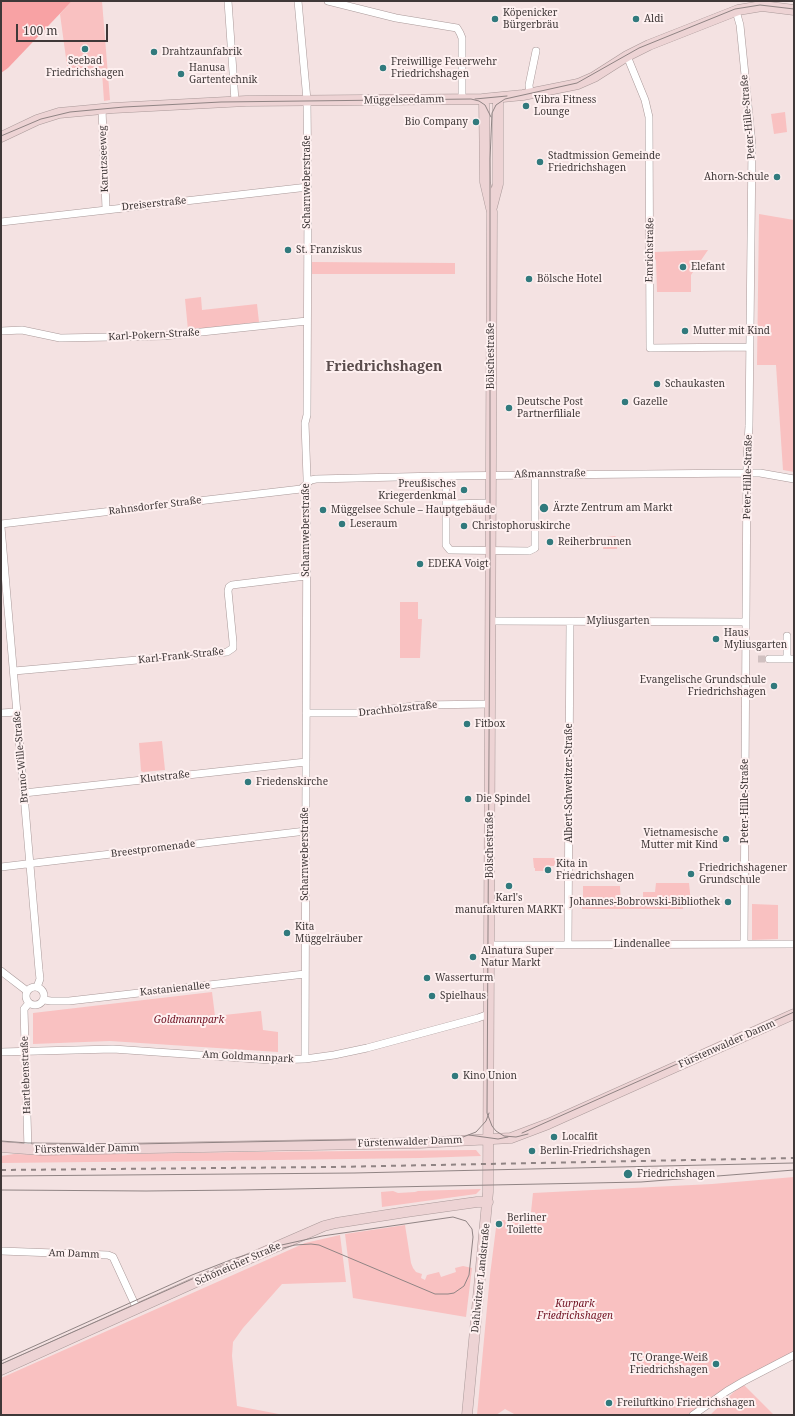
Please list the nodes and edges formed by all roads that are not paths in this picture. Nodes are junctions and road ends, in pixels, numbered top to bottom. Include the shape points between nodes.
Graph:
1 (228, 1) edge
2 (298, 1) edge
3 (328, 1) edge
4 (736, 10) junction
5 (794, 10) edge
6 (536, 51) dead end
7 (627, 56) junction
8 (530, 94) junction
9 (484, 98) junction
10 (498, 98) junction
11 (462, 99) junction
12 (307, 100) junction
13 (235, 101) junction
14 (102, 109) junction
15 (1, 137) edge
16 (308, 187) junction
17 (106, 209) junction
18 (492, 209) junction
19 (1, 222) edge
20 (307, 321) junction
21 (1, 331) edge
22 (749, 347) junction
23 (747, 473) junction
24 (535, 474) junction
25 (491, 475) junction
26 (446, 476) junction
27 (794, 479) edge
28 (306, 484) junction
29 (491, 503) junction
30 (447, 504) junction
31 (1, 526) edge
32 (491, 550) junction
33 (306, 576) junction
34 (491, 621) junction
35 (570, 622) junction
36 (746, 622) junction
37 (787, 636) dead end
38 (769, 659) tunnel mouth
39 (791, 659) edge
40 (14, 671) junction
41 (491, 704) junction
42 (17, 712) junction
43 (1, 713) edge
44 (306, 713) junction
45 (306, 762) junction
46 (24, 793) junction
47 (306, 831) junction
48 (30, 863) junction
49 (1, 867) edge
50 (490, 944) junction
51 (568, 944) junction
52 (744, 944) junction
53 (794, 944) edge
54 (1, 971) edge
55 (305, 974) junction
56 (37, 987) junction
57 (27, 991) junction
58 (44, 1000) junction
59 (29, 1003) junction
60 (489, 1014) junction
61 (794, 1014) edge
62 (1, 1052) edge
63 (25, 1052) junction
64 (305, 1059) junction
65 (488, 1140) junction
66 (1, 1147) edge
67 (28, 1150) junction
68 (488, 1202) junction
69 (1, 1251) edge
70 (137, 1309) junction
71 (794, 1355) edge
72 (1, 1370) edge
73 (467, 1415) edge
74 (693, 1415) edge

1 - 13 street
2 - 12 street, Scharnweberstraße
3 - 11 street via 396,18 456,28 462,38
4 - 5 main road, Müggelseedamm via 758,6
4 - 7 main road, Müggelseedamm
4 - 22 street, Peter-Hille-Straße via 740,25 752,145
6 - 8 street via 529,85
7 - 8 main road, Müggelseedamm via 581,83
7 - 22 street, Emrichstraße via 645,100 649,117 650,348
8 - 10 main road, Müggelseedamm
9 - 10 main road, Müggelseedamm
9 - 11 main road, Müggelseedamm
9 - 18 main road, Bölschestraße via 485,182
10 - 18 main road, Bölschestraße via 498,184
11 - 12 main road, Müggelseedamm
12 - 13 main road, Müggelseedamm
12 - 16 street, Scharnweberstraße
13 - 14 main road, Müggelseedamm
14 - 15 main road, Müggelseedamm via 59,113 32,122
14 - 17 street, Karutzseeweg
16 - 17 street, Dreiserstraße
16 - 20 street, Scharnweberstraße
17 - 19 street, Dreiserstraße
18 - 25 main road, Bölschestraße
20 - 21 street, Karl-Pokern-Straße via 163,336 60,338 22,330
20 - 28 street, Scharnweberstraße
22 - 23 street, Peter-Hille-Straße
23 - 24 street, Aßmannstraße
23 - 27 street, Aßmannstraße
23 - 36 street, Peter-Hille-Straße
24 - 25 street, Aßmannstraße
24 - 32 street via 535,548 529,551
25 - 26 street, Aßmannstraße
25 - 29 main road, Bölschestraße
26 - 28 street, Aßmannstraße via 316,479
26 - 30 street
28 - 31 street, Rahnsdorfer Straße via 301,489
28 - 33 street, Scharnweberstraße
29 - 30 street
29 - 32 main road, Bölschestraße
30 - 32 street via 446,545 450,550
31 - 40 street, Bruno-Wille-Straße
32 - 34 main road, Bölschestraße
33 - 40 street, Karl-Frank-Straße via 232,585 228,591 233,648 227,652
33 - 44 street, Scharnweberstraße
34 - 35 street, Myliusgarten
34 - 41 main road, Bölschestraße
35 - 36 street, Myliusgarten
35 - 51 street, Albert-Schweitzer-Straße
36 - 52 street, Peter-Hille-Straße
37 - 39 street
38 - 39 street
40 - 42 street, Bruno-Wille-Straße
41 - 44 street, Drachholzstraße via 421,705 350,713
41 - 50 main road, Bölschestraße
42 - 43 street
42 - 46 street, Bruno-Wille-Straße
44 - 45 street, Scharnweberstraße
45 - 46 street, Klutstraße
45 - 47 street, Scharnweberstraße
46 - 48 street, Bruno-Wille-Straße
47 - 48 street, Breestpromenade
47 - 55 street, Scharnweberstraße
48 - 49 street, Breestpromenade
48 - 56 street, Bruno-Wille-Straße via 40,979
50 - 51 street, Lindenallee
50 - 60 main road, Bölschestraße
51 - 52 street, Lindenallee
52 - 53 street, Lindenallee
54 - 57 street
55 - 58 street, Kastanienallee via 69,1001
55 - 64 street, Scharnweberstraße
56 - 57 street
56 - 58 street via 44,991
57 - 59 street via 26,999
58 - 59 street via 37,1005
59 - 63 street, Hartlebenstraße via 24,1009
60 - 64 street, Am Goldmannpark via 367,1048
60 - 65 main road, Bölschestraße
61 - 65 main road, Fürstenwalder Damm via 548,1124 513,1137
62 - 63 street, Am Goldmannpark
63 - 64 street, Am Goldmannpark via 112,1049 271,1060
63 - 67 street, Hartlebenstraße
65 - 67 main road, Fürstenwalder Damm
65 - 68 main road, Dahlwitzer Landstraße
66 - 67 main road, Fürstenwalder Damm
68 - 70 main road, Schöneicher Straße via 324,1226
68 - 73 main road, Dahlwitzer Landstraße
69 - 70 street, Am Damm via 113,1257
70 - 72 main road, Schöneicher Straße
71 - 74 street via 727,1391

